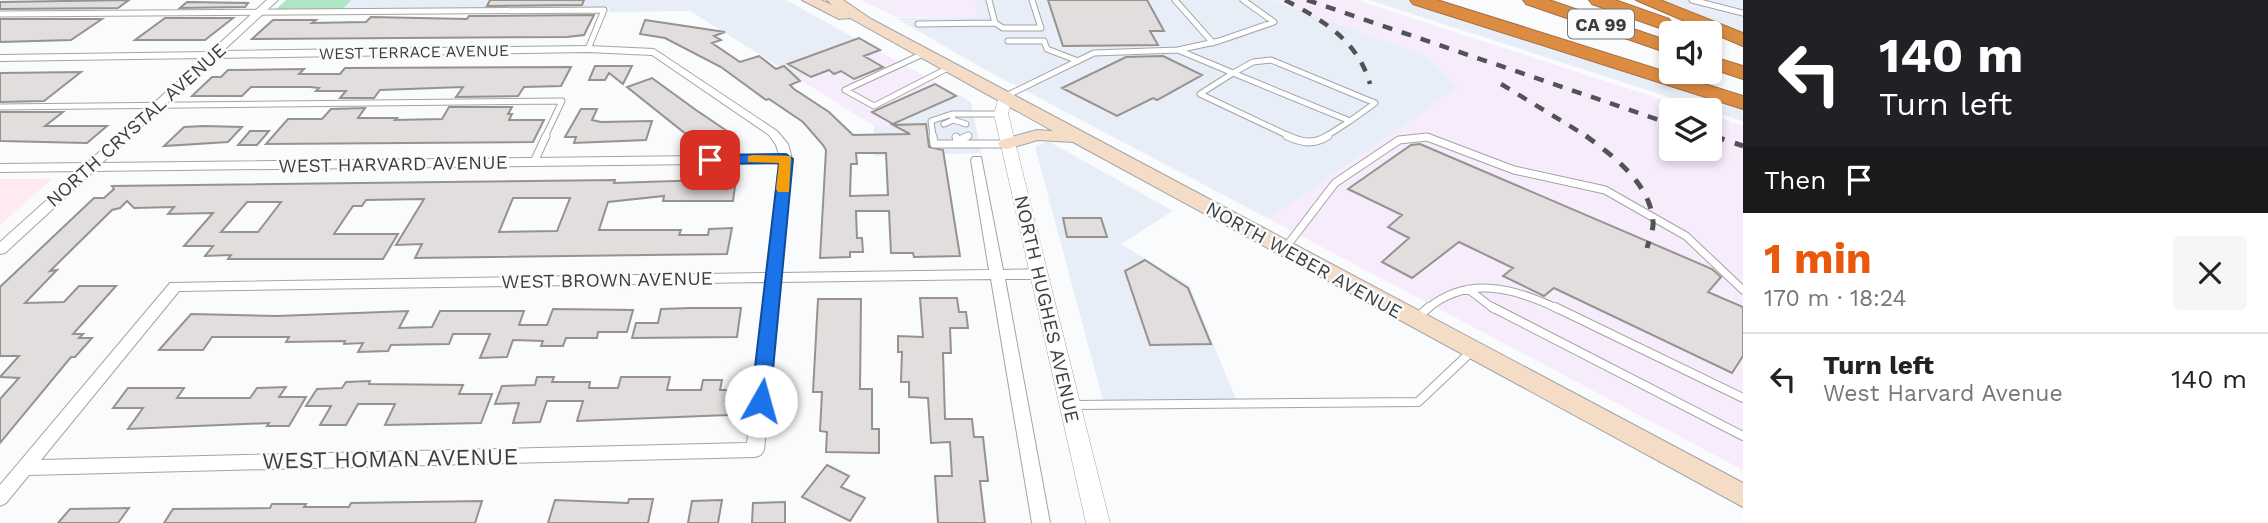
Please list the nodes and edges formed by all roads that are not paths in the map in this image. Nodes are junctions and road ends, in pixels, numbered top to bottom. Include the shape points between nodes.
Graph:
1 (273, 0) edge
2 (809, 0) edge
3 (989, 0) edge
4 (1032, 0) edge
5 (1175, 0) edge
6 (1243, 0) edge
7 (1419, 0) edge
8 (1465, 0) edge
9 (1532, 0) edge
10 (1571, 0) edge
11 (1598, 0) edge
12 (1645, 0) edge
13 (1692, 0) edge
14 (839, 1) edge
15 (260, 12) junction
16 (1743, 13) edge
17 (0, 14) edge
18 (866, 22) junction
19 (1659, 22) edge
20 (995, 23) junction
21 (918, 24) dead end
22 (1041, 28) junction
23 (1659, 30) edge
24 (1743, 40) edge
25 (1009, 41) dead end
26 (1044, 41) junction
27 (1213, 43) junction
28 (1659, 44) edge
29 (1722, 44) edge
30 (588, 49) junction
31 (1178, 50) junction
32 (1722, 51) edge
33 (1743, 52) edge
34 (925, 53) junction
35 (213, 55) junction
36 (0, 58) edge
37 (1743, 58) edge
38 (1078, 61) junction
39 (1659, 66) edge
40 (1722, 66) edge
41 (951, 67) junction
42 (1234, 73) junction
43 (1743, 73) edge
44 (1715, 84) edge
45 (1743, 93) edge
46 (1006, 96) junction
47 (1743, 103) edge
48 (158, 105) junction
49 (0, 107) edge
50 (1001, 114) junction
51 (953, 119) junction
52 (1350, 121) junction
53 (944, 124) dead end
54 (966, 124) dead end
55 (968, 136) dead end
56 (946, 137) dead end
57 (1081, 138) junction
58 (957, 141) junction
59 (1007, 144) junction
60 (786, 159) junction
61 (977, 160) dead end
62 (534, 162) junction
63 (90, 167) junction
64 (0, 168) edge
65 (1284, 249) junction
66 (0, 250) edge
67 (1040, 274) junction
68 (997, 275) junction
69 (775, 278) junction
70 (1468, 288) junction
71 (1743, 290) edge
72 (1415, 320) junction
73 (1472, 350) junction
74 (1743, 398) edge
75 (1070, 405) junction
76 (1743, 436) edge
77 (26, 468) junction
78 (1743, 496) edge
79 (0, 498) edge
80 (1041, 523) edge
81 (1098, 523) edge

1 - 15 street, NORTH CRYSTAL AVENUE
2 - 18 main road, NORTH WEBER AVENUE
3 - 20 lane
4 - 22 lane
5 - 27 lane
6 - 27 lane via 1274,22
7 - 47 highway
8 - 39 highway
9 - 28 highway, CA 99
10 - 23 highway, CA 99
11 - 19 highway
12 - 24 highway
13 - 16 lane
14 - 18 main road, NORTH WEBER AVENUE
15 - 17 lane
15 - 30 lane via 604,10
15 - 35 street, NORTH CRYSTAL AVENUE
18 - 34 main road, NORTH WEBER AVENUE
20 - 21 lane
20 - 22 lane via 1003,28
22 - 26 lane
25 - 26 lane
26 - 38 lane via 1047,49
27 - 31 lane
29 - 33 highway
30 - 35 street, WEST TERRACE AVENUE
30 - 60 street, WEST TERRACE AVENUE via 654,52 774,133
31 - 38 lane via 1094,53
31 - 42 lane
32 - 37 highway
34 - 41 main road, NORTH WEBER AVENUE
34 - 41 lane via 845,90 874,106
35 - 36 street, WEST TERRACE AVENUE
35 - 48 street, NORTH CRYSTAL AVENUE
38 - 46 lane
40 - 43 highway
41 - 46 main road, NORTH WEBER AVENUE
42 - 52 lane
42 - 52 lane via 1259,60 1271,60 1375,103
42 - 52 lane via 1201,97 1310,144
44 - 45 highway
46 - 50 street, NORTH HUGHES AVENUE
46 - 57 main road, NORTH WEBER AVENUE
48 - 49 lane
48 - 62 lane via 562,101
48 - 63 street, NORTH CRYSTAL AVENUE
50 - 51 lane
50 - 59 street, NORTH HUGHES AVENUE
51 - 53 lane
51 - 54 lane
51 - 58 lane via 930,121 934,144
55 - 58 lane
56 - 58 lane
57 - 59 main road via 1047,134
57 - 65 main road, NORTH WEBER AVENUE
58 - 59 lane
59 - 67 street, NORTH HUGHES AVENUE
60 - 62 street, WEST HARVARD AVENUE
60 - 69 street
61 - 68 street
62 - 63 street, WEST HARVARD AVENUE
63 - 64 street, WEST HARVARD AVENUE
63 - 66 street, NORTH CRYSTAL AVENUE
65 - 71 lane via 1335,183 1399,140 1427,136 1514,170 1605,190 1686,236
65 - 72 main road, NORTH WEBER AVENUE
67 - 68 street, WEST BROWN AVENUE
67 - 75 street, NORTH HUGHES AVENUE
68 - 69 street, WEST BROWN AVENUE
68 - 80 street
69 - 77 street, WEST BROWN AVENUE via 175,286
69 - 77 street, WEST HOMAN AVENUE via 755,450
70 - 72 lane via 1437,299
70 - 74 lane via 1501,286 1528,294
70 - 76 lane via 1496,310
72 - 73 main road, NORTH WEBER AVENUE
73 - 75 lane via 1418,402
73 - 78 main road, NORTH WEBER AVENUE
75 - 81 street, NORTH HUGHES AVENUE
77 - 79 street

